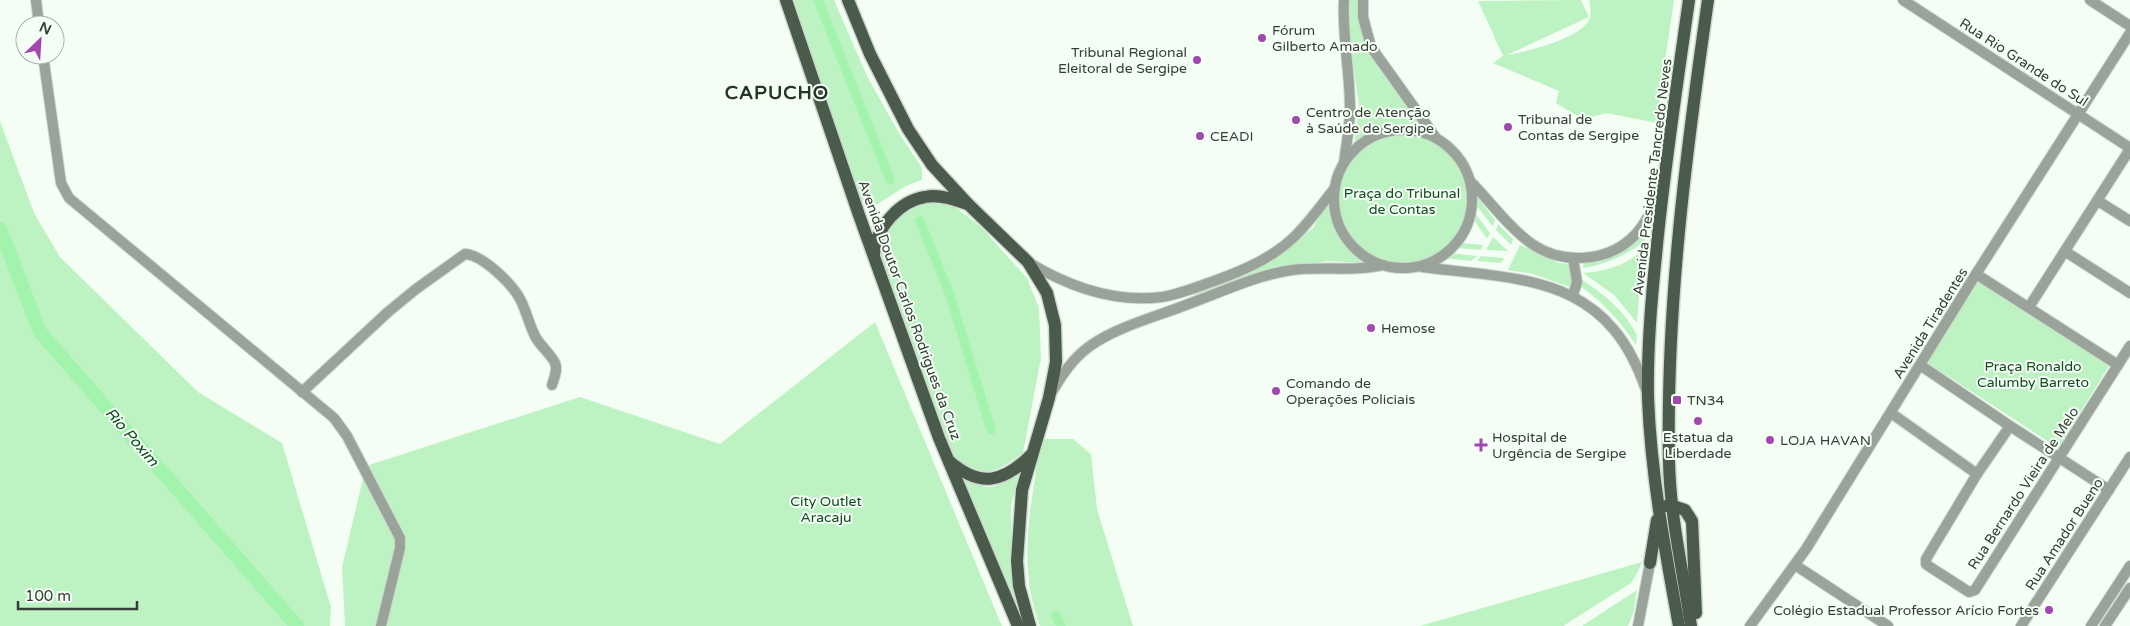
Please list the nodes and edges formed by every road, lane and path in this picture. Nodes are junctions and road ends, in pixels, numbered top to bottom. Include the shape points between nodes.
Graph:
1 (36, 0) edge
2 (786, 0) edge
3 (848, 0) edge
4 (1344, 0) edge
5 (1363, 0) edge
6 (1689, 0) edge
7 (1708, 0) edge
8 (2090, 0) edge
9 (1909, 2) edge
10 (38, 15) edge
11 (2130, 26) edge
12 (2130, 33) edge
13 (44, 65) edge
14 (2078, 113) junction
15 (1436, 139) junction
16 (2130, 149) edge
17 (1343, 165) junction
18 (1470, 180) junction
19 (1663, 181) junction
20 (1335, 188) junction
21 (2098, 200) junction
22 (969, 204) junction
23 (2130, 221) edge
24 (2066, 252) junction
25 (874, 256) junction
26 (1572, 258) junction
27 (1028, 262) junction
28 (1383, 265) junction
29 (1418, 266) junction
30 (1976, 274) junction
31 (1185, 291) junction
32 (2130, 293) edge
33 (1573, 295) junction
34 (1191, 304) junction
35 (2029, 307) junction
36 (2130, 346) edge
37 (1920, 364) junction
38 (2118, 365) junction
39 (552, 386) dead end
40 (302, 392) junction
41 (1648, 397) junction
42 (1049, 398) junction
43 (1891, 413) junction
44 (2010, 426) junction
45 (1032, 454) junction
46 (2060, 457) junction
47 (2130, 457) edge
48 (947, 460) junction
49 (1977, 474) junction
50 (2109, 490) junction
51 (1673, 506) junction
52 (1659, 509) junction
53 (1650, 563) joint
54 (1795, 565) junction
55 (2130, 566) edge
56 (2130, 588) edge
57 (1025, 624) edge
58 (381, 626) edge
59 (1638, 626) edge
60 (1679, 626) edge
61 (1691, 626) edge
62 (1695, 626) edge
63 (1750, 626) edge
64 (1888, 626) edge
65 (2021, 626) edge
66 (2091, 626) edge
67 (2105, 626) edge

1 - 10 street
2 - 25 main road, Avenida Doutor Carlos Rodrigues da Cruz
3 - 22 main road via 870,54 908,129 932,165
4 - 17 street via 1350,108
5 - 15 street via 1363,17 1372,46
6 - 19 main road, Avenida Presidente Tancredo Neves
7 - 51 main road via 1689,130 1676,254 1669,462
8 - 11 street
9 - 14 street, Rua Rio Grande do Sul
12 - 14 street, Avenida Tiradentes
13 - 40 street via 61,183 69,198
14 - 16 street, Rua Rio Grande do Sul
14 - 30 street, Avenida Tiradentes
15 - 17 street via 1413,131 1392,131 1361,145
15 - 18 street via 1455,154
16 - 21 street
17 - 20 street
18 - 26 street via 1519,234 1549,253
18 - 29 street via 1472,201 1468,223 1460,238 1434,261
19 - 26 street via 1651,212 1632,238 1610,251
19 - 41 main road, Avenida Presidente Tancredo Neves via 1649,333
20 - 28 street via 1334,206 1342,232 1361,254
20 - 31 street via 1302,229 1272,254 1248,268
21 - 23 street
21 - 24 street
22 - 25 main road via 934,196 912,200 897,211 881,230
22 - 27 main road
24 - 32 street
24 - 35 street
25 - 48 main road, Avenida Doutor Carlos Rodrigues da Cruz
26 - 33 street via 1577,282
27 - 31 street via 1080,288 1120,297 1164,296
27 - 42 main road via 1047,293 1055,325 1056,362
28 - 29 street via 1399,268
28 - 34 street via 1309,268 1278,273
29 - 33 street via 1539,283
30 - 35 street
30 - 37 street, Avenida Tiradentes
31 - 34 street
33 - 41 street via 1614,328 1632,355
34 - 42 street via 1150,318 1091,346 1073,361
35 - 38 street
36 - 38 street, Rua Bernardo Vieira de Melo
37 - 43 street, Avenida Tiradentes
37 - 44 street
38 - 46 street, Rua Bernardo Vieira de Melo
39 - 40 street via 556,364 533,333 522,302 494,270 478,257 465,254 388,312
40 - 58 street via 334,418 343,430 399,534 400,548
41 - 52 main road, Avenida Presidente Tancredo Neves
42 - 45 main road
43 - 49 street
43 - 54 street, Avenida Tiradentes
44 - 46 street
44 - 49 street
45 - 48 main road via 1012,472 990,480 960,471
45 - 57 main road via 1022,490 1017,561
46 - 49 street, Rua Bernardo Vieira de Melo via 1975,590 1969,592 1926,564 1926,559
46 - 50 street
47 - 50 street, Rua Amador Bueno
48 - 57 main road, Avenida Doutor Carlos Rodrigues da Cruz
50 - 65 street, Rua Amador Bueno
51 - 52 main road
51 - 61 main road
51 - 62 main road via 1685,510 1692,521
52 - 53 main road
52 - 60 main road, Avenida Presidente Tancredo Neves
53 - 59 street
54 - 63 street, Avenida Tiradentes
54 - 64 street
55 - 66 street
56 - 67 street

